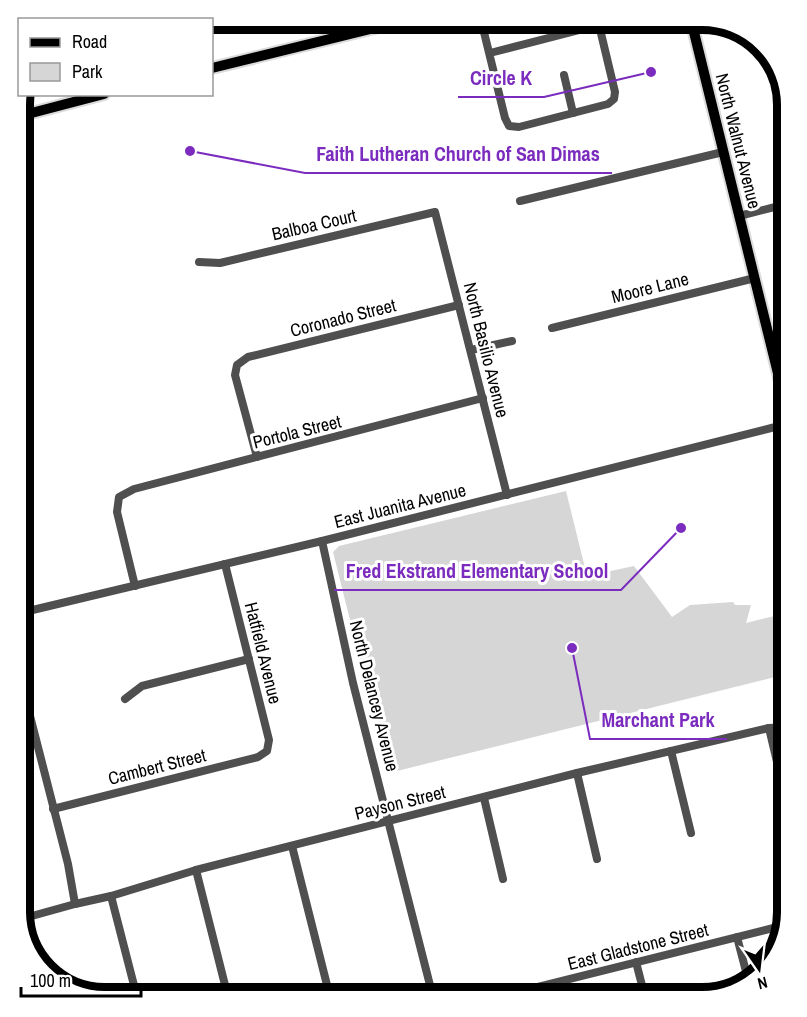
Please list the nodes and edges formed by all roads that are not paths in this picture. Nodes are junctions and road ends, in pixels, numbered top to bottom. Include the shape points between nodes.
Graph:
1 (366, 30) edge
2 (484, 30) edge
3 (580, 30) edge
4 (600, 30) edge
5 (693, 30) edge
6 (490, 53) junction
7 (213, 68) edge
8 (564, 75) dead end
9 (96, 96) edge
10 (30, 113) edge
11 (573, 113) junction
12 (723, 152) junction
13 (520, 201) dead end
14 (777, 207) edge
15 (435, 212) joint
16 (739, 216) junction
17 (199, 262) dead end
18 (755, 278) junction
19 (459, 305) junction
20 (552, 328) dead end
21 (512, 341) dead end
22 (777, 343) edge
23 (771, 345) junction
24 (471, 350) junction
25 (777, 368) edge
26 (483, 398) junction
27 (777, 427) edge
28 (257, 457) junction
29 (507, 495) junction
30 (322, 541) junction
31 (225, 564) junction
32 (135, 586) junction
33 (30, 611) edge
34 (249, 659) junction
35 (125, 699) dead end
36 (30, 717) edge
37 (768, 728) junction
38 (777, 728) edge
39 (267, 751) joint
40 (671, 751) junction
41 (777, 762) edge
42 (577, 773) junction
43 (484, 798) junction
44 (53, 809) junction
45 (389, 821) junction
46 (691, 833) dead end
47 (292, 846) junction
48 (597, 859) dead end
49 (196, 870) junction
50 (503, 879) dead end
51 (111, 896) junction
52 (75, 904) junction
53 (30, 916) edge
54 (775, 927) edge
55 (737, 937) junction
56 (636, 962) junction
57 (746, 972) edge
58 (134, 987) edge
59 (225, 987) edge
60 (327, 987) edge
61 (431, 987) edge
62 (540, 987) edge
63 (642, 987) edge

1 - 7 main road
2 - 6 street
3 - 6 street
4 - 11 street via 614,99
5 - 12 main road, North Walnut Avenue
6 - 11 street via 509,126
8 - 11 street
9 - 10 main road
12 - 13 street
12 - 16 main road, North Walnut Avenue
14 - 16 street
15 - 17 street, Balboa Court via 220,263
15 - 19 street, North Basilio Avenue
16 - 18 main road, North Walnut Avenue
18 - 20 street, Moore Lane
18 - 23 main road, North Walnut Avenue
19 - 24 street, North Basilio Avenue
19 - 28 street, Coronado Street via 248,357 237,365 236,375
21 - 24 street
22 - 23 street
23 - 25 main road, North Walnut Avenue
24 - 26 street, North Basilio Avenue
26 - 28 street, Portola Street
26 - 29 street, North Basilio Avenue
27 - 29 street, East Juanita Avenue
28 - 32 street, Portola Street via 134,489 119,497 117,512
29 - 30 street, East Juanita Avenue
30 - 31 street, East Juanita Avenue
30 - 45 street, North Delancey Avenue
31 - 32 street, East Juanita Avenue
31 - 34 street, Hatfield Avenue
32 - 33 street, East Juanita Avenue
34 - 35 street via 142,686
34 - 39 street, Hatfield Avenue via 269,740
36 - 44 street
37 - 38 street, Payson Street
37 - 40 street, Payson Street
37 - 41 street
39 - 44 street, Cambert Street via 258,757
40 - 42 street, Payson Street
40 - 46 street
42 - 43 street, Payson Street
42 - 48 street
43 - 45 street, Payson Street
43 - 50 street
44 - 52 street
45 - 47 street, Payson Street
45 - 61 street, North Delancey Avenue
47 - 49 street, Payson Street
47 - 60 street
49 - 51 street, Payson Street
49 - 59 street
51 - 52 street, Payson Street
51 - 58 street
52 - 53 street, Payson Street
54 - 55 street, East Gladstone Street
55 - 56 street, East Gladstone Street
55 - 57 street
56 - 62 street, East Gladstone Street
56 - 63 street

